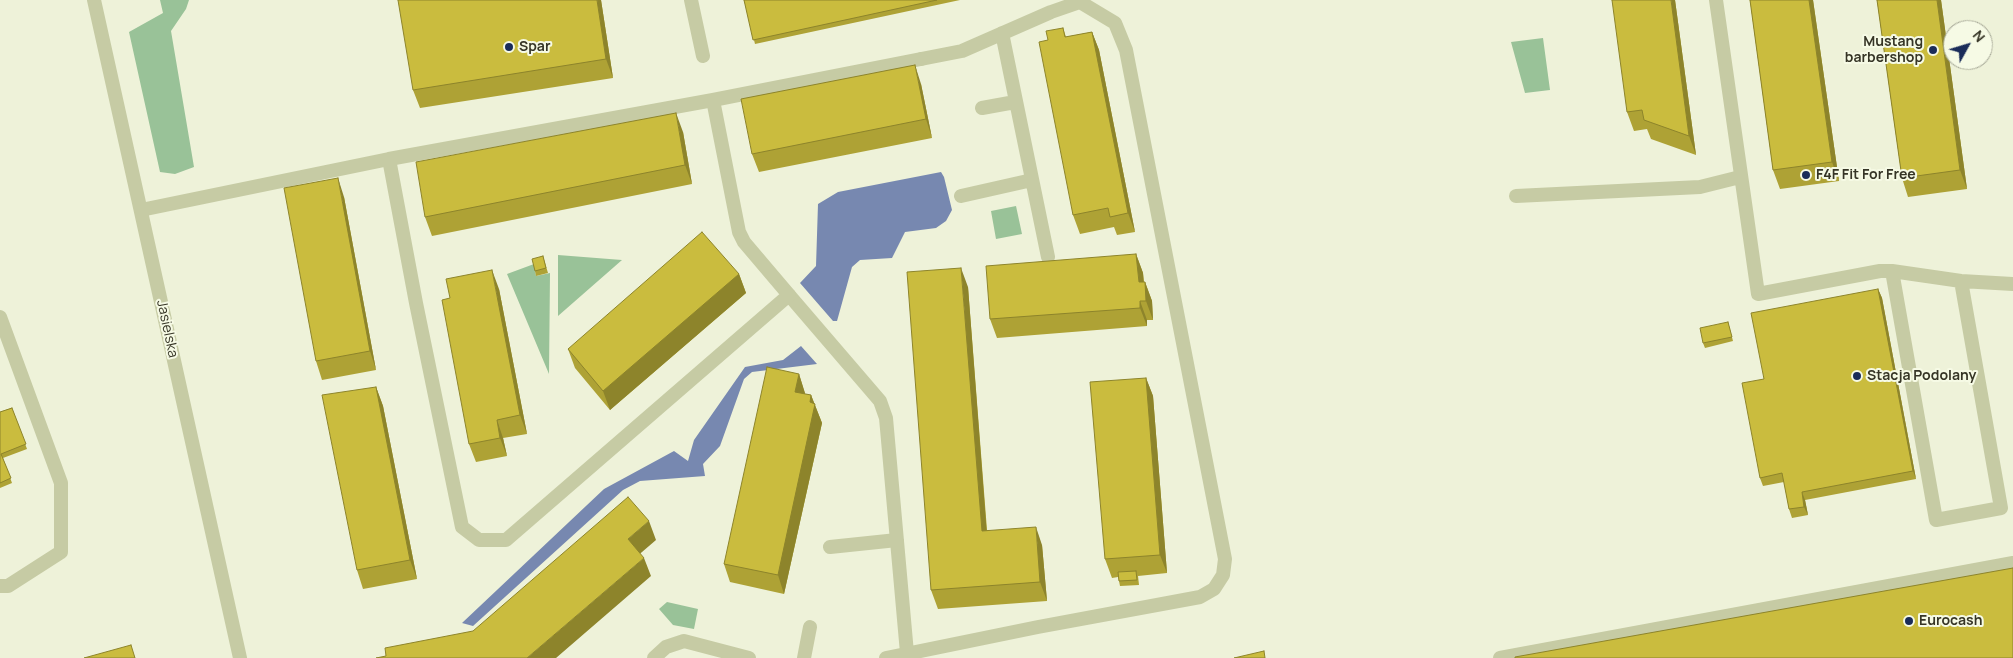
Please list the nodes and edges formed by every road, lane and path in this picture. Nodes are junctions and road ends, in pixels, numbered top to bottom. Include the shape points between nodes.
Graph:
1 (94, 0) edge
2 (691, 0) edge
3 (1716, 0) edge
4 (1002, 33) junction
5 (703, 56) dead end
6 (713, 100) junction
7 (1016, 102) junction
8 (982, 108) dead end
9 (389, 159) junction
10 (1740, 177) junction
11 (1032, 180) junction
12 (961, 196) dead end
13 (1516, 196) dead end
14 (141, 210) junction
15 (1048, 257) dead end
16 (1892, 271) junction
17 (1961, 281) junction
18 (2013, 284) edge
19 (789, 295) junction
20 (0, 317) edge
21 (897, 540) junction
22 (830, 547) dead end
23 (2013, 563) edge
24 (0, 586) edge
25 (810, 627) dead end
26 (907, 653) junction
27 (240, 658) edge
28 (654, 658) edge
29 (749, 658) edge
30 (804, 658) edge
31 (886, 658) edge
32 (1500, 658) edge

1 - 14 street, Jasielska
2 - 5 street
3 - 10 street
4 - 6 street via 962,51
4 - 7 street
4 - 26 street via 1080,2 1115,23 1126,50 1225,559 1223,575 1214,589 1200,597
6 - 9 street
6 - 19 street via 738,232
7 - 8 street
7 - 11 street
9 - 14 street
9 - 19 street via 462,527 479,540 506,540
10 - 13 street via 1700,186
10 - 16 street via 1758,294
11 - 12 street
11 - 15 street
14 - 27 street, Jasielska
16 - 17 street
16 - 17 street via 1936,520 2001,508
17 - 18 street
19 - 21 street via 880,401 886,418
20 - 24 street via 60,482 60,552 8,586
21 - 22 street
21 - 26 street
23 - 32 street
25 - 30 street
26 - 31 street
28 - 29 street via 666,647 684,641

